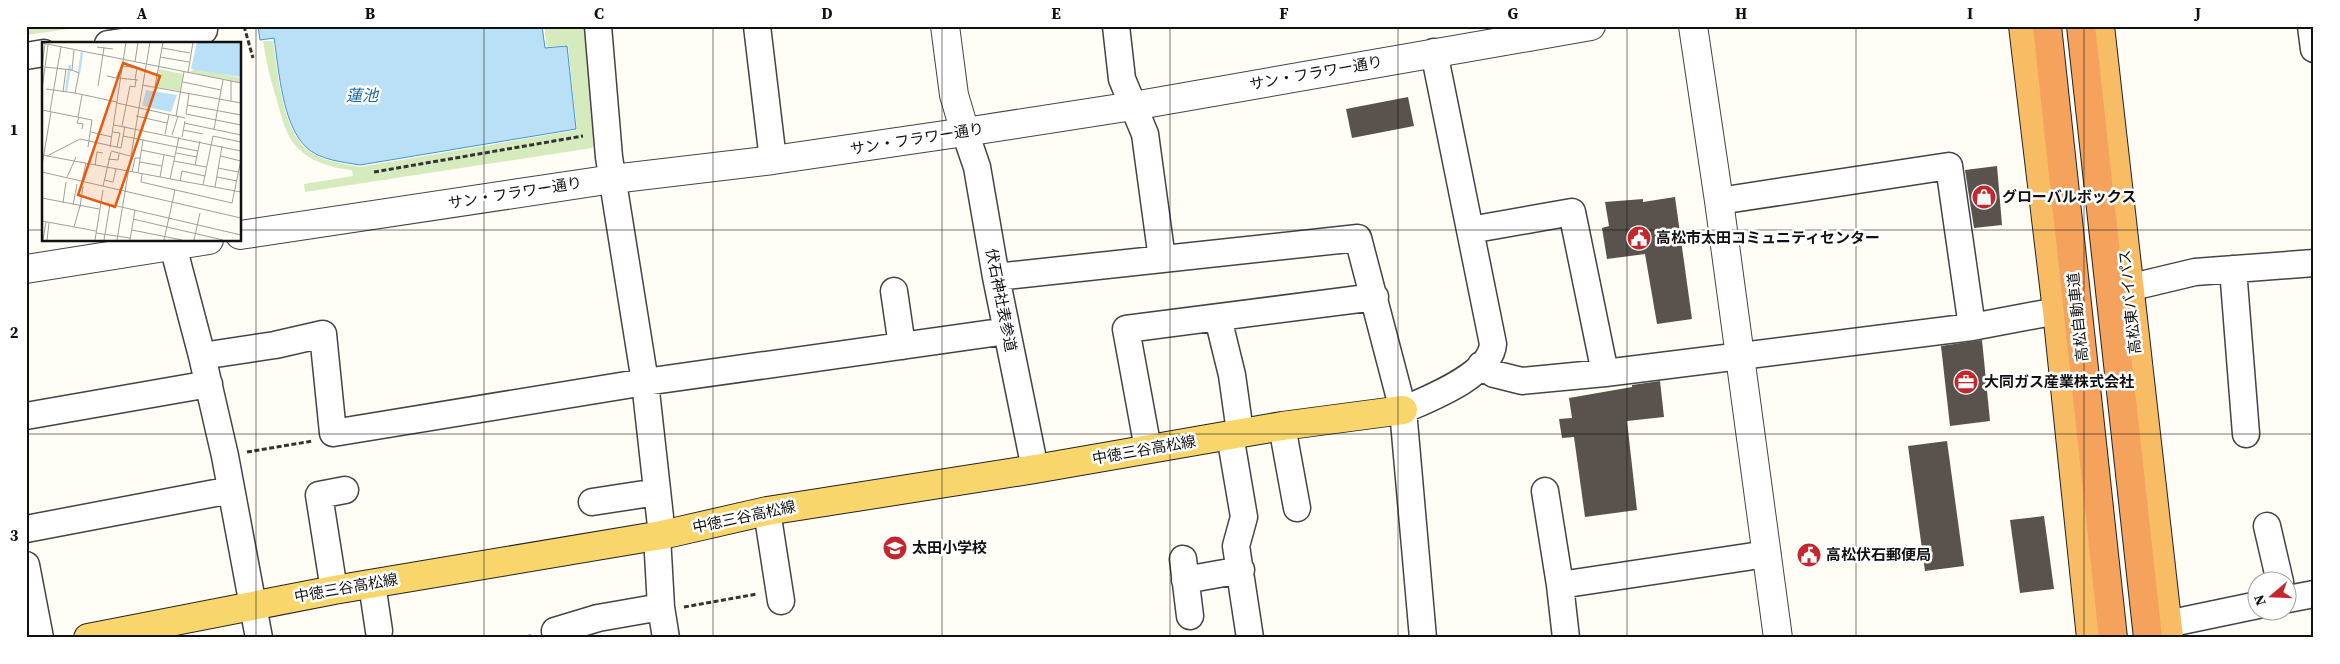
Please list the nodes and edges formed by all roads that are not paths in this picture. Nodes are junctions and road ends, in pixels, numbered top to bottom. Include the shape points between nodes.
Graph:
1 (598, 26) edge
2 (757, 26) edge
3 (945, 26) edge
4 (1116, 26) edge
5 (1591, 26) edge
6 (1693, 26) edge
7 (2023, 26) edge
8 (2047, 26) edge
9 (2081, 26) edge
10 (2100, 26) edge
11 (2311, 26) edge
12 (209, 33) edge
13 (126, 42) edge
14 (2314, 48) edge
15 (1434, 52) junction
16 (42, 53) edge
17 (26, 56) edge
18 (1133, 106) junction
19 (965, 132) junction
20 (773, 160) junction
21 (613, 179) junction
22 (1719, 200) junction
23 (1470, 230) junction
24 (241, 235) edge
25 (203, 241) edge
26 (173, 246) junction
27 (1162, 258) junction
28 (2314, 263) edge
29 (2232, 268) junction
30 (26, 269) edge
31 (996, 277) junction
32 (2128, 288) junction
33 (894, 291) dead end
34 (1375, 297) junction
35 (2057, 311) junction
36 (1218, 318) junction
37 (1972, 327) junction
38 (1007, 331) junction
39 (902, 346) junction
40 (202, 356) junction
41 (1740, 356) junction
42 (1480, 365) junction
43 (1606, 373) junction
44 (645, 382) junction
45 (209, 384) junction
46 (1403, 410) junction
47 (26, 416) edge
48 (1282, 426) junction
49 (1235, 434) junction
50 (2246, 434) dead end
51 (1148, 449) junction
52 (1035, 469) junction
53 (231, 490) junction
54 (345, 490) dead end
55 (1545, 490) dead end
56 (657, 492) junction
57 (592, 502) dead end
58 (1297, 508) dead end
59 (767, 511) junction
60 (2268, 526) dead end
61 (26, 529) edge
62 (659, 535) junction
63 (1767, 554) junction
64 (26, 565) edge
65 (1241, 570) junction
66 (2278, 572) edge
67 (372, 584) junction
68 (1560, 585) junction
69 (334, 590) junction
70 (2314, 594) edge
71 (780, 596) road end
72 (2298, 597) edge
73 (253, 605) junction
74 (2248, 608) edge
75 (661, 609) junction
76 (1190, 616) dead end
77 (379, 631) dead end
78 (555, 631) dead end
79 (2161, 633) edge
80 (40, 638) edge
81 (88, 638) edge
82 (259, 638) edge
83 (666, 638) edge
84 (1250, 638) edge
85 (1423, 638) edge
86 (1566, 638) edge
87 (1778, 638) edge
88 (2091, 638) edge
89 (2113, 638) edge

1 - 21 street
2 - 20 street
3 - 19 street via 954,95
4 - 18 street via 1122,79
5 - 15 street, サン・フラワー通り
6 - 22 street
7 - 35 highway
8 - 89 highway, 高松自動車道
9 - 79 highway
10 - 32 highway, 高松東バイパス
11 - 14 street
12 - 13 street
15 - 18 street, サン・フラワー通り
15 - 23 street
16 - 17 street
18 - 19 street, サン・フラワー通り
18 - 27 street via 1146,134
19 - 20 street, サン・フラワー通り
19 - 31 street, 伏石神社表参道 via 977,167
20 - 21 street, サン・フラワー通り
21 - 24 street, サン・フラワー通り
21 - 44 street
22 - 37 street via 1950,166
22 - 41 street
23 - 42 street via 1493,344 1490,357
23 - 43 street via 1572,212
25 - 26 street
26 - 30 street
26 - 40 street
27 - 31 street
27 - 34 street via 1358,238
28 - 29 street
29 - 32 street via 2195,272
29 - 50 street
31 - 38 street, 伏石神社表参道
32 - 79 highway, 高松東バイパス
33 - 39 street
34 - 36 street
34 - 46 street
35 - 37 street
35 - 88 highway
36 - 49 street via 1232,375
36 - 51 street via 1126,329
37 - 41 street
38 - 39 street
38 - 52 street, 伏石神社表参道
39 - 44 street
40 - 44 street via 323,334 333,433
40 - 45 street
41 - 43 street
41 - 63 street
42 - 43 street via 1494,374 1522,381
42 - 46 street via 1447,390
44 - 56 street
45 - 47 street
45 - 53 street
46 - 48 main road, 中徳三谷高松線
46 - 85 street
48 - 49 main road, 中徳三谷高松線
48 - 58 street
49 - 51 main road, 中徳三谷高松線
49 - 65 street via 1244,517 1236,546
51 - 52 main road, 中徳三谷高松線
52 - 59 main road, 中徳三谷高松線
53 - 61 street
53 - 73 street
54 - 69 street via 319,495
55 - 68 street
56 - 57 street
56 - 62 street
59 - 62 main road, 中徳三谷高松線
59 - 71 street
60 - 66 street
62 - 67 main road, 中徳三谷高松線
62 - 75 street
63 - 68 street
63 - 87 street
64 - 80 street
65 - 76 street via 1184,570
65 - 84 street
67 - 69 main road, 中徳三谷高松線
67 - 77 street
68 - 86 street
69 - 73 main road, 中徳三谷高松線
70 - 72 street
73 - 81 main road, 中徳三谷高松線
73 - 82 street
74 - 79 street
75 - 78 street via 598,618
75 - 83 street

